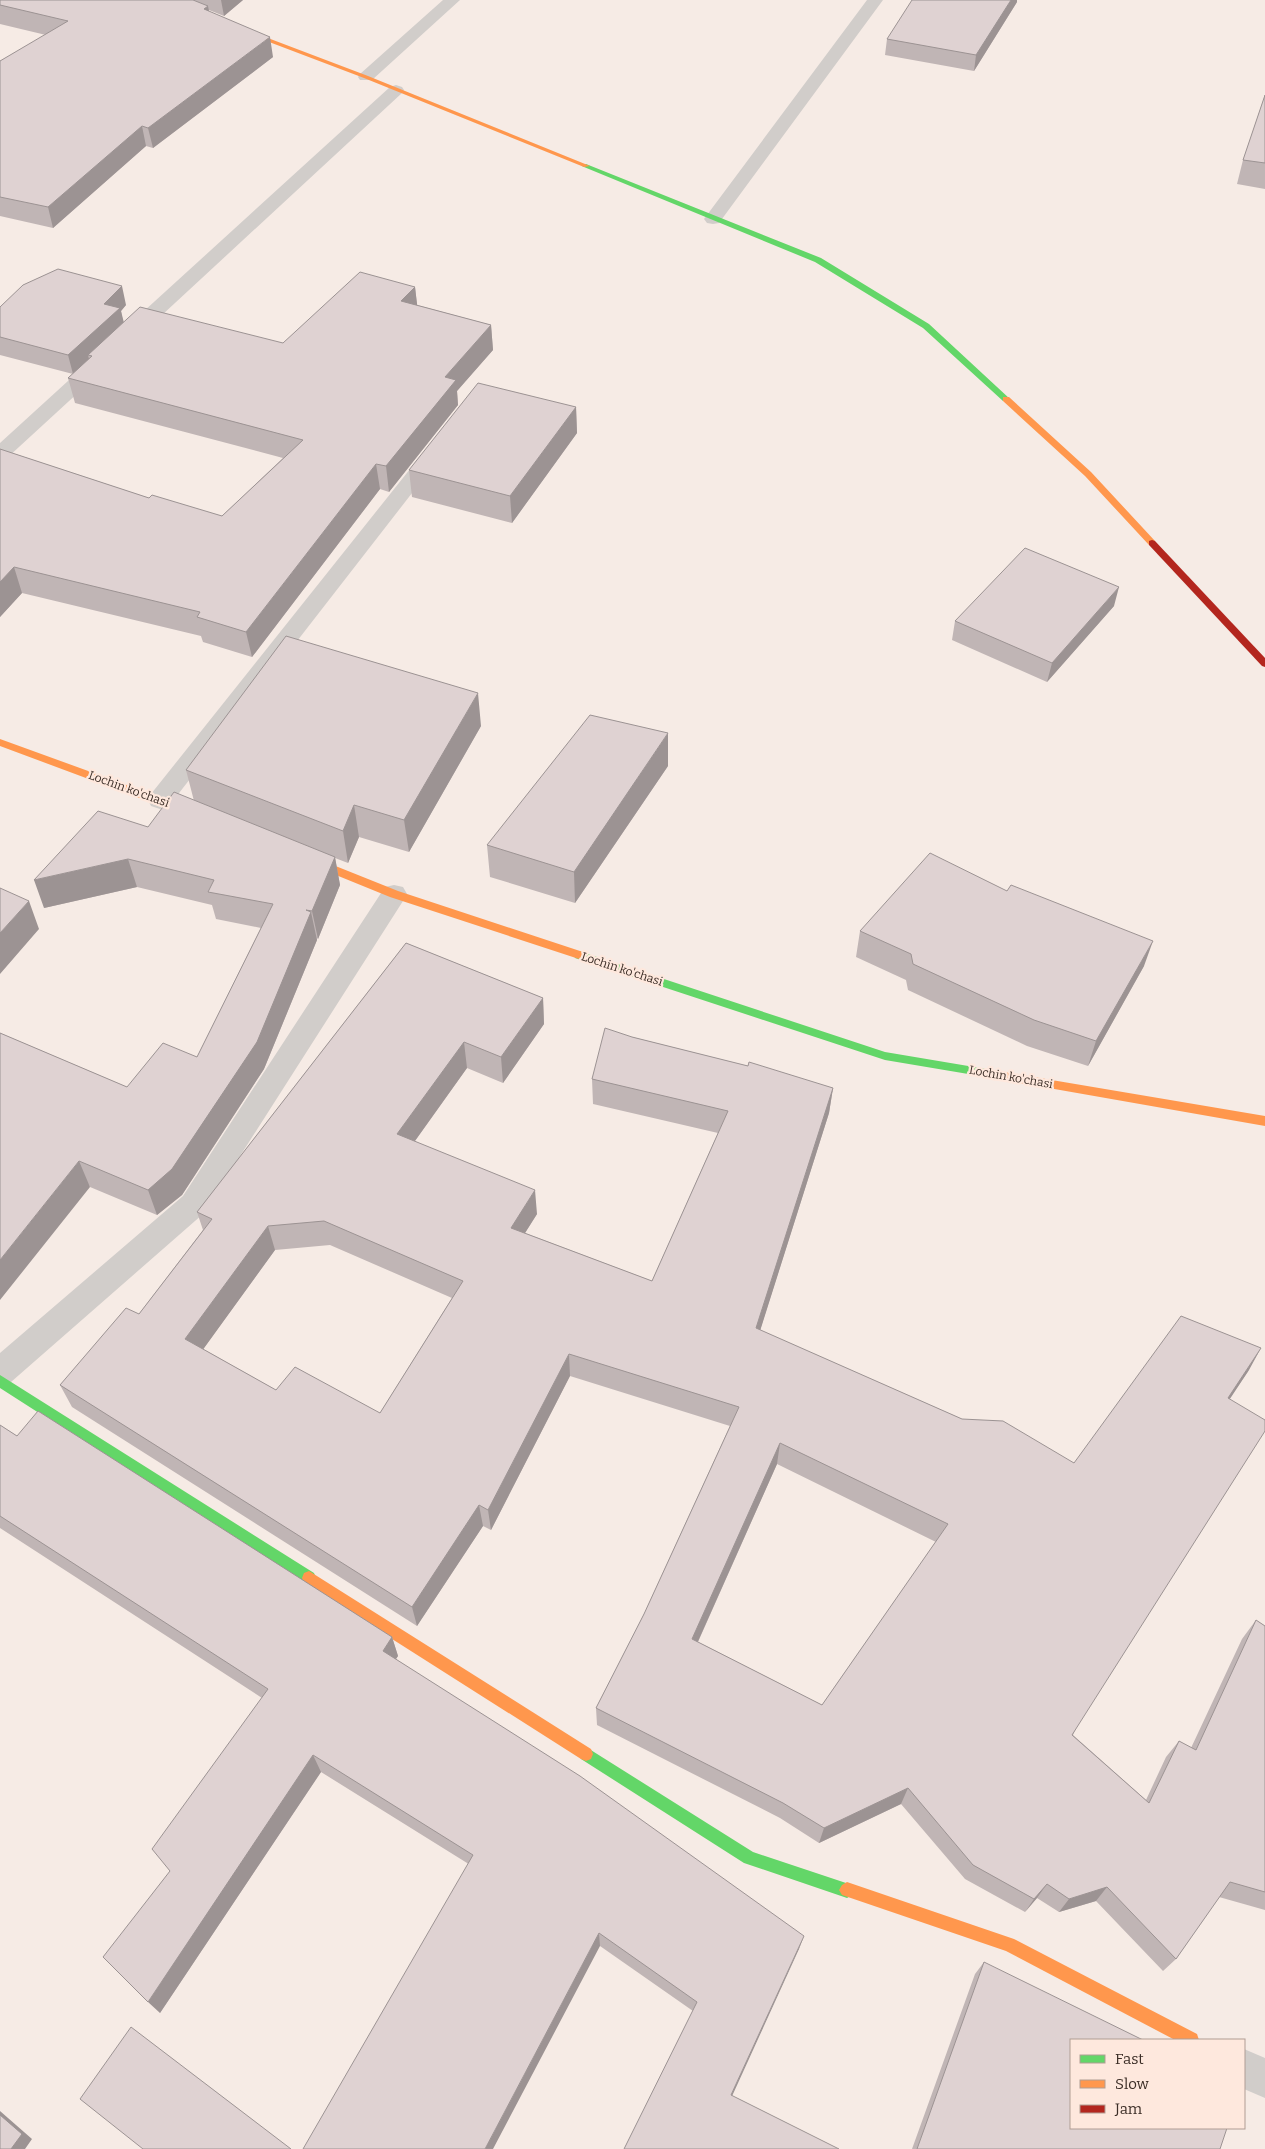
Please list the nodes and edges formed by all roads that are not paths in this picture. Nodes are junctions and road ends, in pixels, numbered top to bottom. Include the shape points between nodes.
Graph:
1 (452, 0) edge
2 (875, 0) edge
3 (227, 25) edge
4 (366, 78) junction
5 (396, 90) junction
6 (714, 219) junction
7 (446, 437) edge
8 (0, 454) edge
9 (1265, 664) edge
10 (0, 742) edge
11 (160, 800) junction
12 (214, 821) edge
13 (295, 854) edge
14 (394, 894) junction
15 (1265, 1121) edge
16 (0, 1372) edge
17 (0, 1381) edge
18 (1189, 2039) edge
19 (1245, 2069) edge
20 (1265, 2079) edge

1 - 4 street
2 - 6 street
3 - 4 street
4 - 5 street
5 - 6 street
5 - 8 street
6 - 9 street via 818,260 926,326 1088,474
7 - 11 street
10 - 11 street, Lochin ko'chasi
11 - 12 street, Lochin ko'chasi
13 - 14 street, Lochin ko'chasi
14 - 15 street, Lochin ko'chasi via 885,1056
14 - 16 street via 193,1205
17 - 18 street via 749,1858 1009,1944
19 - 20 street

